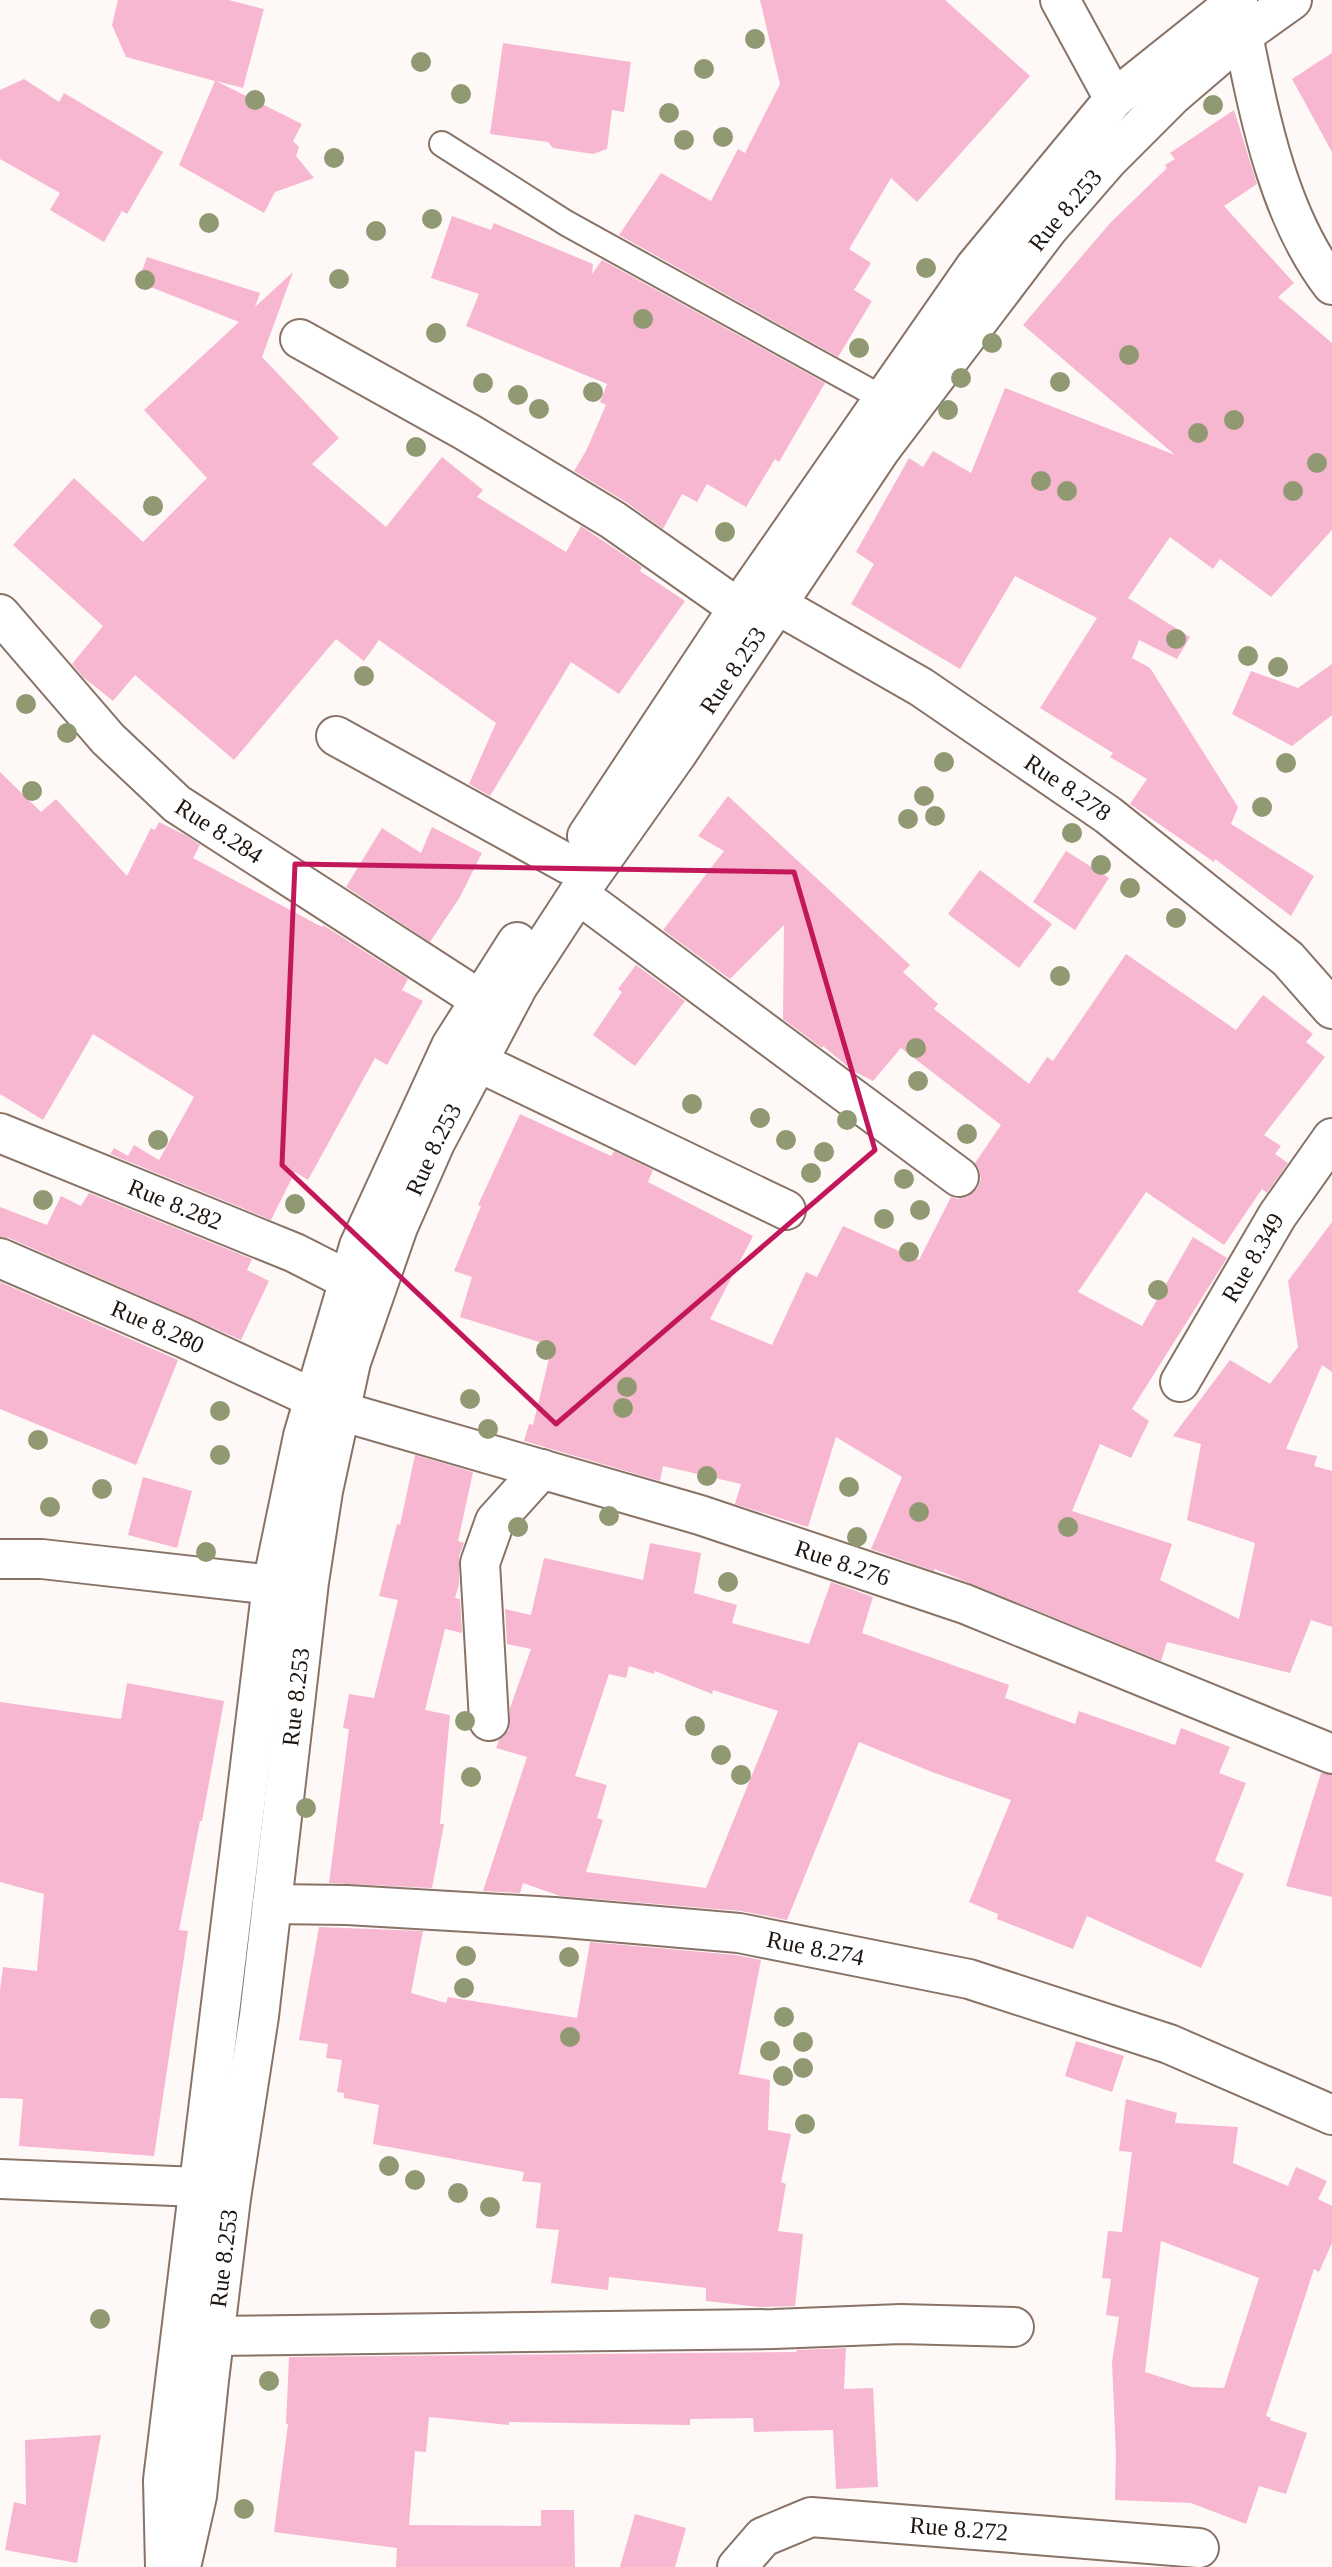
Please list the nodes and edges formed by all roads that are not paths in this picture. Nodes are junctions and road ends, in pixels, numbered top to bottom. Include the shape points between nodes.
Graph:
1 (1060, 0) edge
2 (1292, 0) edge
3 (1240, 18) edge
4 (1114, 99) junction
5 (442, 144) dead end
6 (1332, 285) edge
7 (300, 339) dead end
8 (884, 399) junction
9 (776, 604) junction
10 (738, 608) junction
11 (0, 614) edge
12 (337, 736) dead end
13 (573, 879) junction
14 (479, 999) junction
15 (1332, 1009) edge
16 (478, 1062) junction
17 (0, 1133) edge
18 (1332, 1138) edge
19 (959, 1177) dead end
20 (786, 1210) dead end
21 (0, 1258) edge
22 (350, 1281) junction
23 (1180, 1382) dead end
24 (327, 1405) junction
25 (542, 1469) junction
26 (0, 1559) edge
27 (272, 1585) junction
28 (489, 1721) dead end
29 (1332, 1754) edge
30 (272, 1904) junction
31 (1332, 2115) edge
32 (0, 2179) edge
33 (199, 2187) junction
34 (1014, 2327) dead end
35 (214, 2336) junction
36 (1199, 2547) dead end
37 (165, 2567) edge
38 (181, 2567) edge
39 (737, 2567) edge

1 - 4 main road
2 - 3 main road, Rue 8.253
3 - 4 main road, Rue 8.253
3 - 6 main road via 1260,122 1288,203
3 - 9 main road, Rue 8.253 via 1048,229 881,449
4 - 8 main road, Rue 8.253 via 975,267
5 - 8 lane via 566,223
7 - 10 main road via 613,520
8 - 10 main road, Rue 8.253
9 - 13 main road, Rue 8.253 via 677,754
9 - 15 main road, Rue 8.278 via 922,687 1108,815 1288,959
10 - 13 main road, Rue 8.253
11 - 14 main road, Rue 8.284 via 108,739 177,804
12 - 13 main road
13 - 14 main road, Rue 8.253
13 - 16 main road, Rue 8.253
13 - 19 main road
14 - 22 main road, Rue 8.253 via 451,1046 359,1246
16 - 20 main road
16 - 24 main road, Rue 8.253 via 398,1227 351,1362
17 - 22 main road, Rue 8.282 via 295,1253
18 - 23 main road, Rue 8.349 via 1277,1216
21 - 24 main road, Rue 8.280
22 - 24 main road, Rue 8.253
24 - 25 main road, Rue 8.276
24 - 27 main road, Rue 8.253 via 303,1436
24 - 30 main road, Rue 8.253 via 323,1491
25 - 28 main road via 495,1521 480,1563
25 - 29 main road, Rue 8.276 via 700,1515 965,1604
26 - 27 main road via 42,1559
27 - 33 main road, Rue 8.253
30 - 31 main road, Rue 8.274 via 541,1916 739,1933 969,1979 1169,2044
30 - 35 main road, Rue 8.253
32 - 33 main road
33 - 37 main road, Rue 8.253 via 163,2480
34 - 35 main road via 901,2324
35 - 38 main road, Rue 8.253 via 197,2496
36 - 39 main road, Rue 8.272 via 811,2517 763,2537

